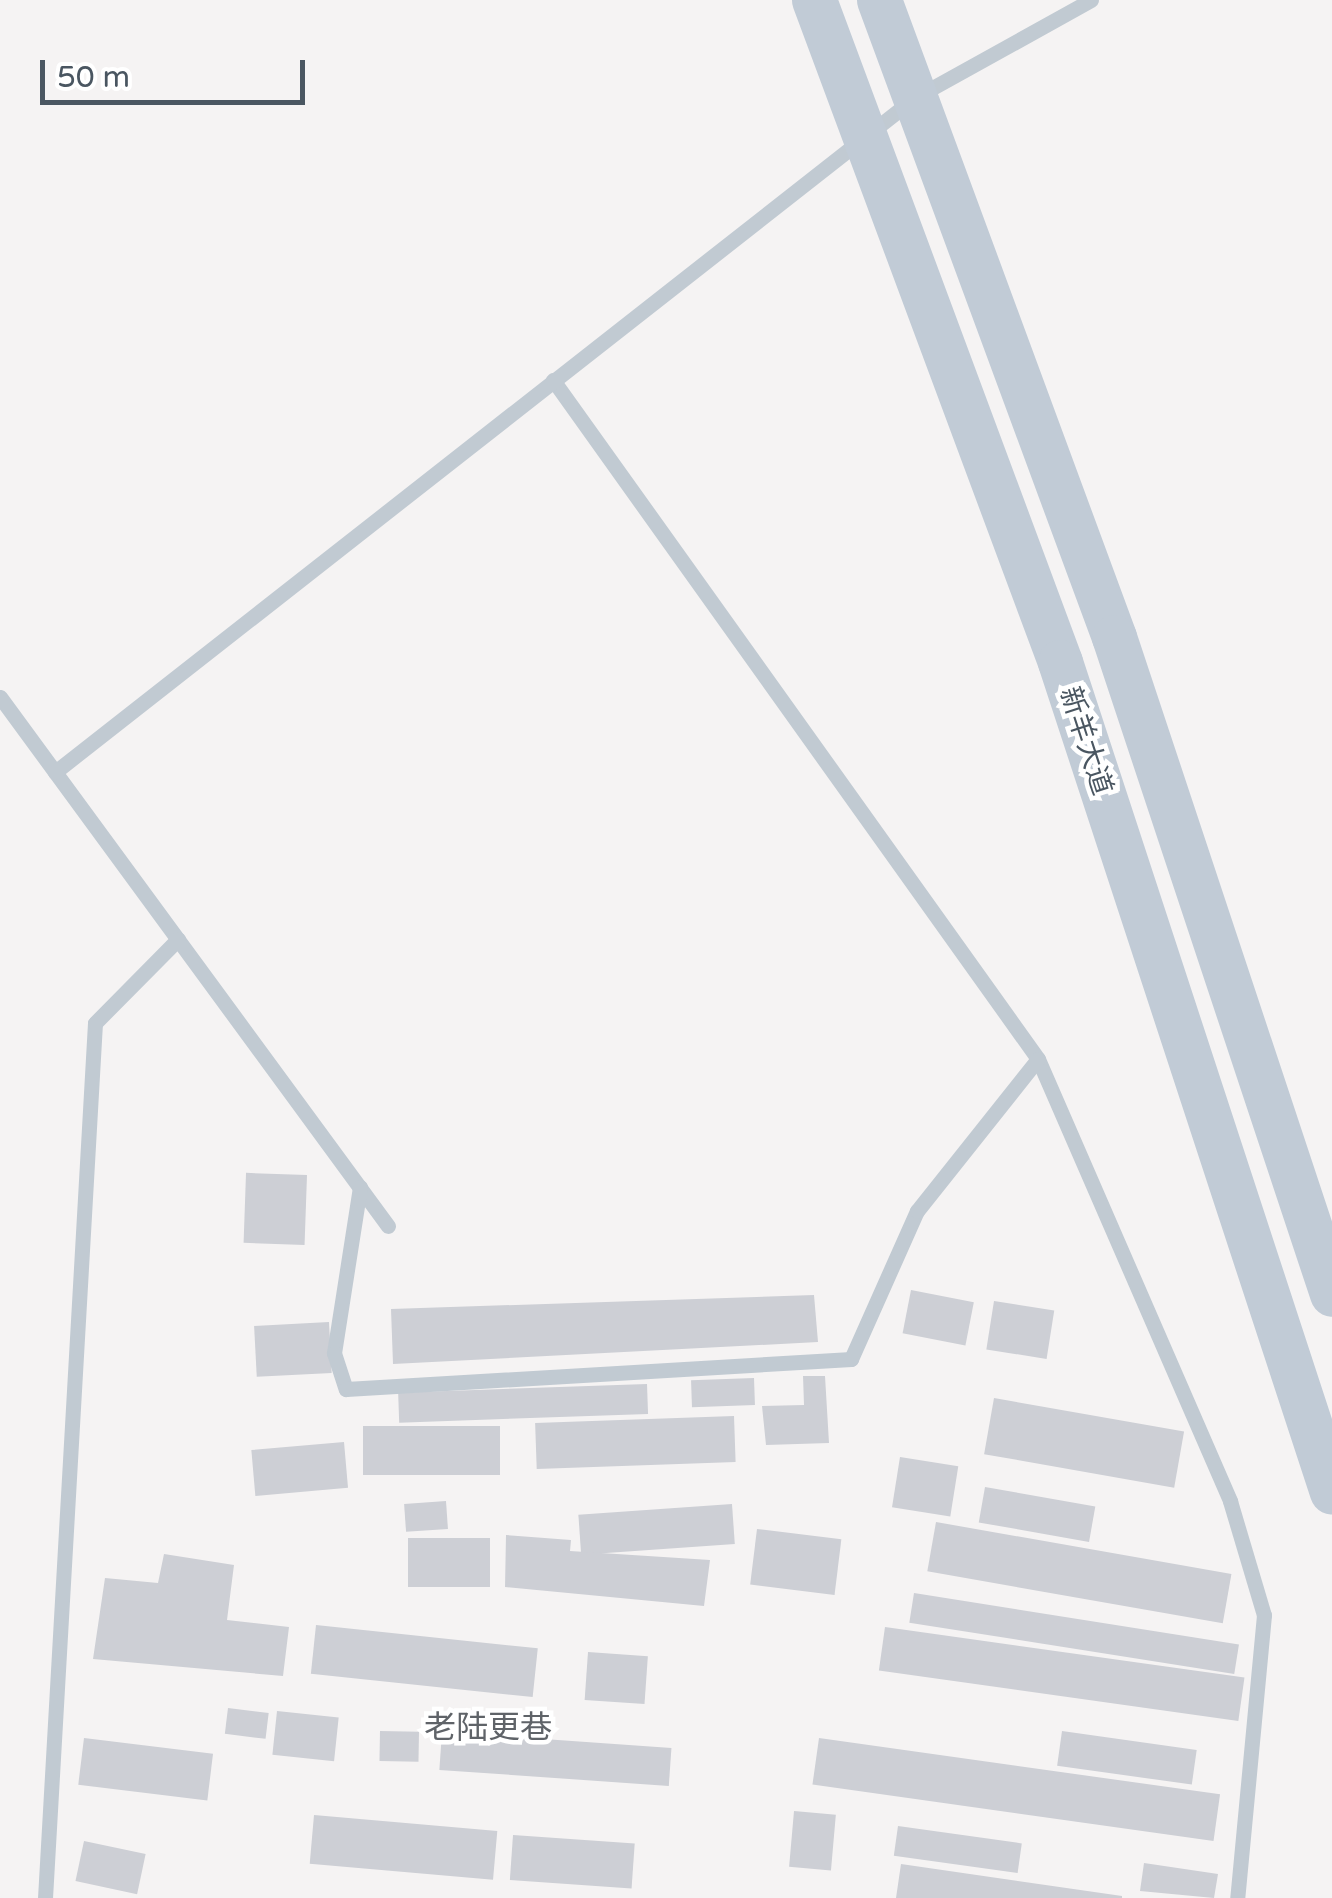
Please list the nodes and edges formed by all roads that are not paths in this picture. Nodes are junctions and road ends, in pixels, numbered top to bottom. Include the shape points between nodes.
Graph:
1 (814, 0) edge
2 (879, 0) edge
3 (1091, 0) edge
4 (916, 97) junction
5 (866, 135) junction
6 (553, 380) junction
7 (0, 697) edge
8 (55, 772) junction
9 (178, 939) junction
10 (1038, 1059) junction
11 (360, 1187) junction
12 (388, 1226) dead end
13 (1332, 1294) edge
14 (1332, 1492) edge
15 (45, 1898) edge
16 (1237, 1898) edge

1 - 5 main road, 新羊大道
2 - 4 main road
3 - 4 lane
4 - 5 lane
4 - 13 main road via 1114,638
5 - 6 lane
5 - 14 main road, 新羊大道 via 1060,662
6 - 8 lane
6 - 10 lane
7 - 8 lane
8 - 9 lane
9 - 11 lane
9 - 15 lane via 95,1023
10 - 11 lane via 917,1210 851,1359 346,1389 334,1353
10 - 16 lane via 1230,1501 1264,1616
11 - 12 lane

